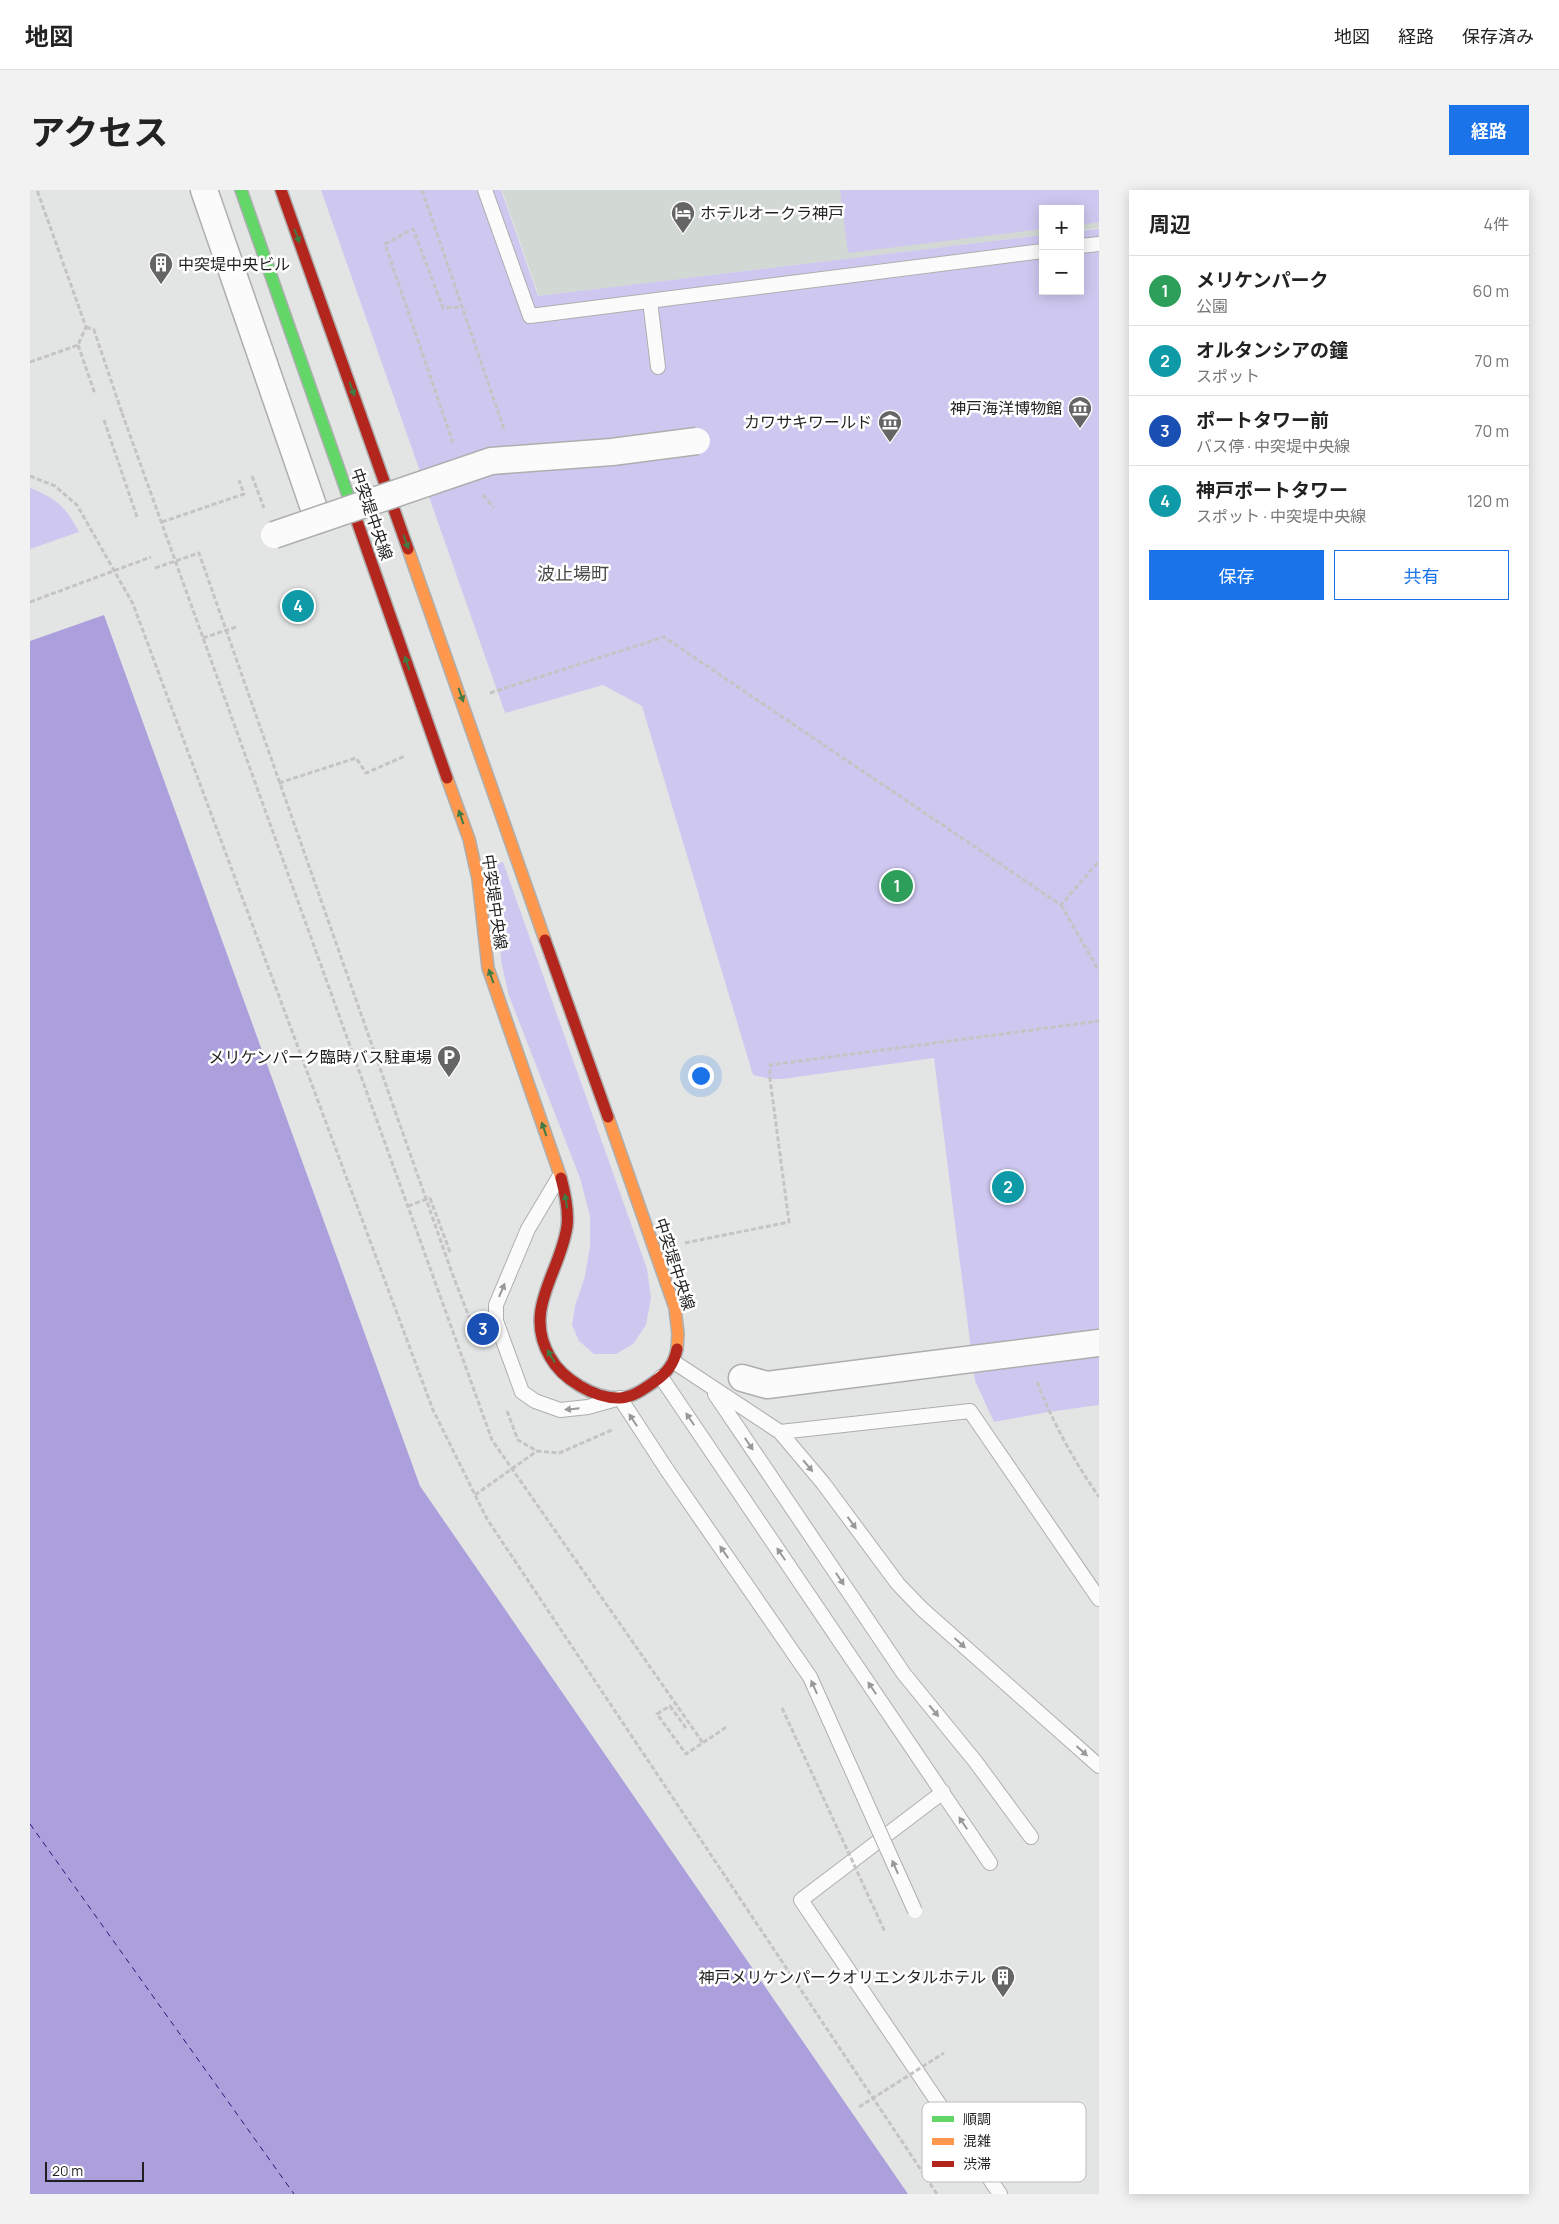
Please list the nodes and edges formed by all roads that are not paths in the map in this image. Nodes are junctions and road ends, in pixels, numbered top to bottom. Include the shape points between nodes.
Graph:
1 (204, 190) edge
2 (241, 190) edge
3 (281, 190) edge
4 (485, 190) edge
5 (1099, 244) edge
6 (1084, 246) edge
7 (1039, 252) edge
8 (650, 301) junction
9 (658, 366) dead end
10 (697, 441) dead end
11 (318, 520) junction
12 (274, 535) dead end
13 (560, 1175) junction
14 (1099, 1343) edge
15 (674, 1362) junction
16 (661, 1377) junction
17 (742, 1378) dead end
18 (712, 1389) junction
19 (620, 1398) junction
20 (780, 1432) junction
21 (1099, 1599) edge
22 (1099, 1766) edge
23 (943, 1792) junction
24 (1031, 1837) dead end
25 (990, 1863) dead end
26 (915, 1911) dead end
27 (938, 2102) edge
28 (992, 2182) edge
29 (1000, 2194) edge

1 - 11 street
13 -> 2 street, 中突堤中央線 via 488,968 478,880 469,839
3 -> 15 street, 中突堤中央線 via 675,1308 680,1339
4 - 8 lane via 530,316
5 - 6 lane
7 - 8 lane
8 - 9 lane
10 - 11 street, bridge via 612,452 491,461
11 - 12 street, bridge
19 -> 13 street, 中突堤中央線 via 594,1392 574,1382 557,1367 544,1345 540,1324 547,1282 561,1255 567,1227 568,1205
19 -> 13 lane via 588,1407 560,1410 534,1401 522,1392 496,1320 496,1305 528,1230
14 - 17 street via 767,1385
15 - 16 street, 中突堤中央線
15 - 18 lane
16 - 19 street, 中突堤中央線 via 640,1392
23 -> 16 lane
18 - 20 lane
18 -> 24 lane via 904,1674 976,1761
26 -> 19 lane, bridge via 810,1677
20 - 21 lane via 970,1411
20 -> 22 lane via 898,1584
25 -> 23 lane
23 - 27 lane via 801,1900
28 - 29 lane

